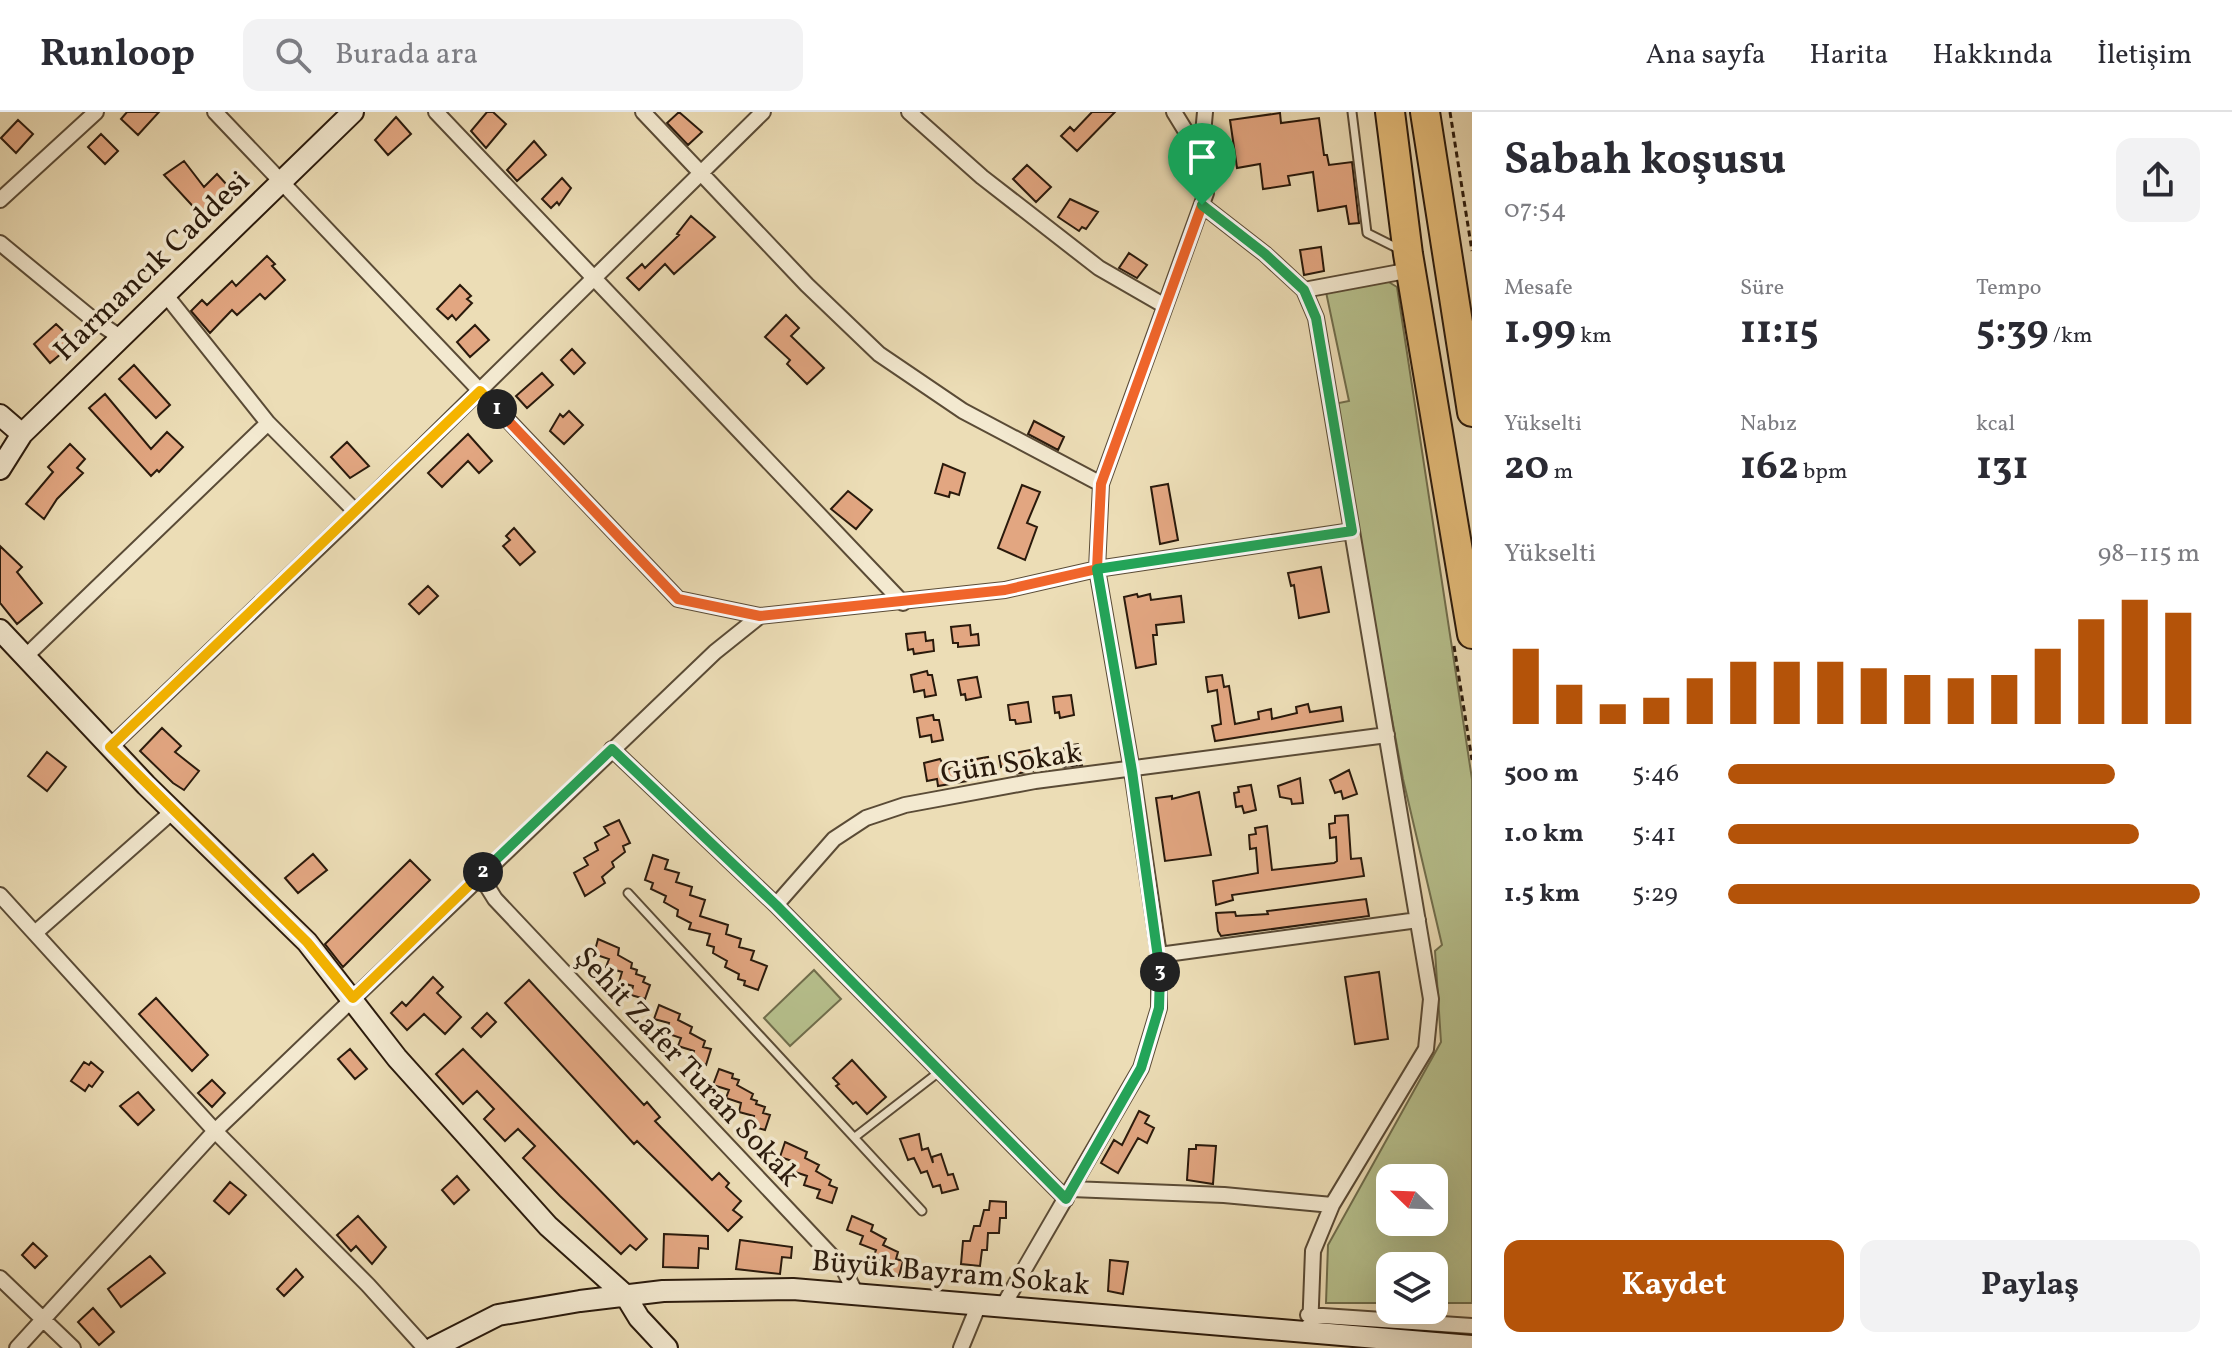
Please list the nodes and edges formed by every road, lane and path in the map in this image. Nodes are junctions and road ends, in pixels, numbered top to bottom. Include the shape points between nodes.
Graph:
1 (96, 112) edge
2 (215, 112) edge
3 (353, 112) edge
4 (436, 112) edge
5 (643, 112) edge
6 (763, 112) edge
7 (909, 112) edge
8 (1174, 112) edge
9 (1205, 112) edge
10 (1352, 112) edge
11 (1390, 112) edge
12 (1425, 112) edge
13 (1450, 112) edge
14 (1201, 156) junction
15 (700, 173) junction
16 (279, 183) junction
17 (0, 200) edge
18 (1202, 205) junction
19 (0, 243) edge
20 (1472, 251) edge
21 (1409, 262) junction
22 (593, 278) junction
23 (1304, 290) junction
24 (165, 294) junction
25 (1165, 306) junction
26 (120, 337) junction
27 (480, 391) junction
28 (1472, 412) edge
29 (0, 415) edge
30 (268, 423) junction
31 (22, 434) junction
32 (0, 469) edge
33 (1101, 484) junction
34 (356, 512) junction
35 (1352, 531) junction
36 (1097, 569) junction
37 (903, 603) junction
38 (760, 616) junction
39 (0, 630) edge
40 (1472, 634) edge
41 (25, 657) junction
42 (1387, 735) junction
43 (110, 747) junction
44 (612, 749) junction
45 (1132, 771) junction
46 (173, 811) junction
47 (480, 875) junction
48 (628, 893) dead end
49 (0, 895) edge
50 (776, 905) junction
51 (1418, 920) junction
52 (35, 933) junction
53 (1159, 955) junction
54 (353, 998) junction
55 (939, 1072) junction
56 (215, 1131) junction
57 (855, 1137) junction
58 (1068, 1194) junction
59 (1332, 1205) junction
60 (922, 1211) dead end
61 (0, 1278) edge
62 (856, 1294) junction
63 (625, 1295) junction
64 (979, 1304) junction
65 (1003, 1306) junction
66 (45, 1320) junction
67 (1309, 1323) junction
68 (1472, 1326) edge
69 (1472, 1346) edge
70 (17, 1348) edge
71 (73, 1348) edge
72 (425, 1348) edge
73 (433, 1348) edge
74 (667, 1348) edge
75 (961, 1348) edge

1 - 17 street
2 - 16 street
3 - 16 street, Harmancık Caddesi
4 - 22 street
5 - 15 street
6 - 15 street
7 - 25 street via 1099,268
8 - 14 street
9 - 14 street
10 - 21 lane via 1367,233
11 - 21 highway
12 - 28 highway
13 - 20 path
14 - 18 street via 1206,193
15 - 22 street
15 - 33 street via 879,354 963,411
16 - 24 street, Harmancık Caddesi
16 - 27 street
18 - 23 street
18 - 25 street
19 - 26 street
21 - 23 street
21 - 40 highway
22 - 27 street
22 - 37 street
23 - 35 street via 1316,318
24 - 26 street, Harmancık Caddesi
24 - 30 street
25 - 33 street
26 - 31 street, Harmancık Caddesi
27 - 34 street
27 - 38 street via 678,599
29 - 31 street
30 - 34 street
30 - 41 street
31 - 32 street, Harmancık Caddesi
33 - 36 street
34 - 43 street
35 - 36 street
35 - 42 street
36 - 37 street via 1005,590
36 - 45 street
37 - 38 street
38 - 44 street
39 - 41 street
41 - 43 street
42 - 45 street, Gün Sokak
42 - 51 street
43 - 46 street
44 - 47 street
44 - 50 street
45 - 50 street, Gün Sokak via 1035,781 905,805 866,818 834,839
45 - 53 street
46 - 52 street
46 - 54 street via 307,942
47 - 54 street
47 - 62 street, Şehit Zafer Turan Sokak via 495,899 843,1268
48 - 57 lane
49 - 52 street
50 - 55 street
51 - 53 street
51 - 59 street via 1431,999 1426,1049
52 - 56 street
53 - 58 street via 1159,1008 1141,1068
54 - 56 street
54 - 63 street via 397,1058 548,1226
55 - 57 lane
55 - 58 street
56 - 66 street
56 - 72 street
57 - 60 lane
58 - 59 street via 1224,1195
58 - 65 street
59 - 67 street via 1313,1251
61 - 66 street
62 - 63 street, Büyük Bayram Sokak via 793,1289
62 - 64 street, Büyük Bayram Sokak
63 - 73 street, Büyük Bayram Sokak via 498,1315
63 - 74 street
64 - 65 street, Büyük Bayram Sokak
64 - 75 street
65 - 67 street, Büyük Bayram Sokak
66 - 70 street
66 - 71 street
67 - 68 street
67 - 69 street, Büyük Bayram Sokak

